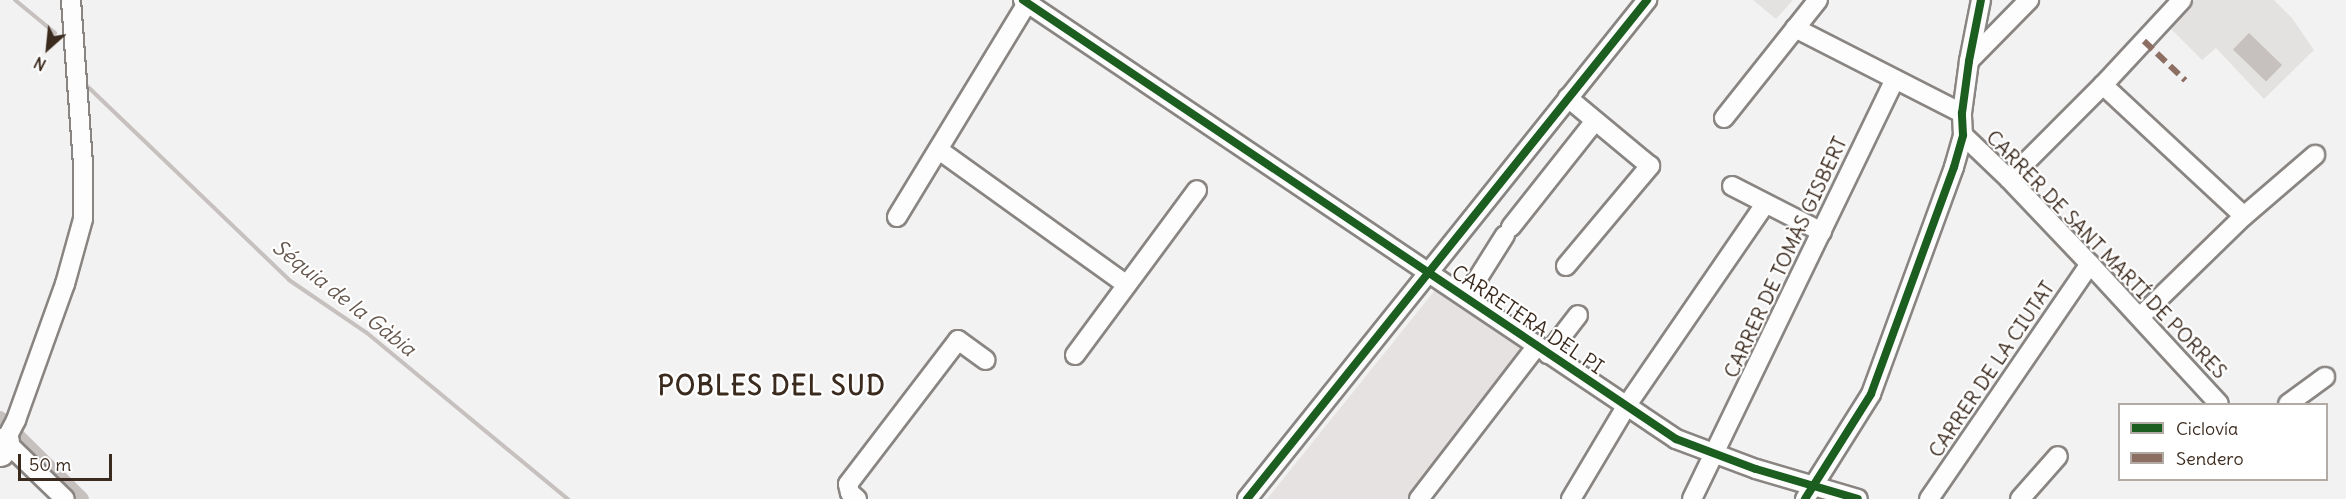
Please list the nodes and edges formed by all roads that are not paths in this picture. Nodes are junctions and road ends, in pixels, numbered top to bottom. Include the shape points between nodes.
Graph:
1 (71, 0) edge
2 (1647, 0) edge
3 (1818, 0) edge
4 (1981, 0) edge
5 (2029, 0) edge
6 (2182, 0) edge
7 (1025, 2) edge
8 (1795, 28) junction
9 (1969, 61) junction
10 (1895, 79) junction
11 (2103, 85) junction
12 (1568, 98) junction
13 (1962, 113) junction
14 (1724, 118) dead end
15 (1595, 120) junction
16 (1963, 135) junction
17 (939, 150) junction
18 (2315, 155) dead end
19 (2009, 179) junction
20 (1732, 186) dead end
21 (1197, 190) dead end
22 (1765, 204) junction
23 (2244, 216) junction
24 (897, 217) dead end
25 (1822, 232) junction
26 (2090, 264) junction
27 (1566, 267) dead end
28 (1428, 272) junction
29 (1127, 285) junction
30 (1466, 297) junction
31 (1578, 315) dead end
32 (2140, 317) junction
33 (1542, 350) junction
34 (1075, 355) dead end
35 (986, 360) dead end
36 (2325, 377) dead end
37 (2217, 403) edge
38 (2291, 403) edge
39 (1627, 405) junction
40 (4, 440) edge
41 (1716, 454) junction
42 (2058, 456) dead end
43 (1809, 492) edge
44 (65, 499) edge
45 (857, 499) edge
46 (1247, 499) edge
47 (1419, 499) edge
48 (1571, 499) edge
49 (1692, 499) edge
50 (1858, 499) edge
51 (1929, 499) edge
52 (2020, 499) edge

1 - 40 street via 83,164 83,219 65,284
2 - 12 street
3 - 8 street
4 - 9 street
5 - 9 street
6 - 11 street
7 - 17 street
7 - 28 street, CARRETERA DEL PI
8 - 10 street
8 - 14 street
9 - 13 street
10 - 13 street
10 - 25 street, CARRER DE TOMÀS GISBERT
11 - 19 street
11 - 23 street
12 - 15 street
12 - 28 street
13 - 16 street
15 - 27 street via 1650,166
15 - 30 street via 1508,231
16 - 19 street, CARRER DE SANT MARTÍ DE PORRES
16 - 43 street via 1871,394
17 - 24 street
17 - 29 street
18 - 23 street
19 - 26 street, CARRER DE SANT MARTÍ DE PORRES
20 - 22 street
21 - 29 street
22 - 25 street
22 - 39 street
23 - 32 street
25 - 41 street, CARRER DE TOMÀS GISBERT
26 - 32 street, CARRER DE SANT MARTÍ DE PORRES
26 - 51 street, CARRER DE LA CIUTAT
28 - 30 street, CARRETERA DEL PI
28 - 46 street
29 - 34 street
30 - 33 street, CARRETERA DEL PI
31 - 33 street
32 - 37 street, CARRER DE SANT MARTÍ DE PORRES
33 - 39 street, CARRETERA DEL PI
33 - 47 street
35 - 45 street via 958,340 848,484
36 - 38 street
39 - 41 street, CARRETERA DEL PI via 1676,439
39 - 48 street
40 - 44 street
41 - 43 street, CARRETERA DEL PI
41 - 49 street, CARRER DE TOMÀS GISBERT
42 - 52 street
43 - 50 street, CARRETERA DEL PI

